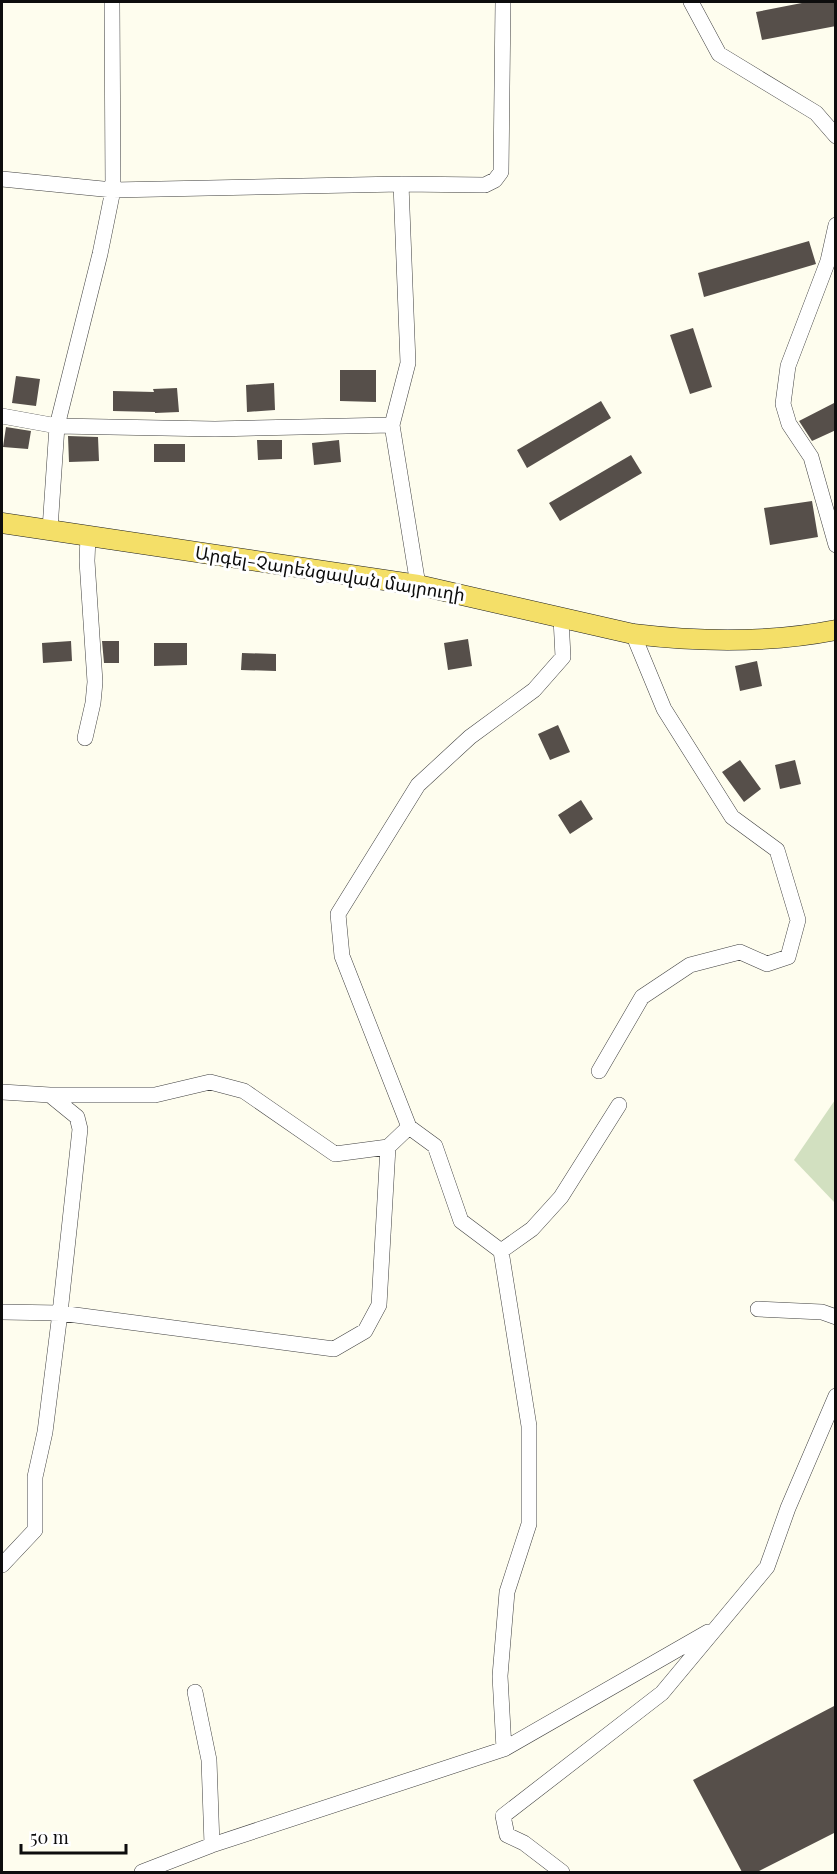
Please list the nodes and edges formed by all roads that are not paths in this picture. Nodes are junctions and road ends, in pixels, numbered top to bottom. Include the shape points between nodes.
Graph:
1 (112, 2) edge
2 (503, 2) edge
3 (691, 2) edge
4 (836, 136) edge
5 (2, 179) edge
6 (401, 184) junction
7 (112, 190) junction
8 (836, 225) edge
9 (2, 416) edge
10 (392, 424) junction
11 (57, 426) junction
12 (2, 523) edge
13 (50, 529) junction
14 (88, 536) junction
15 (836, 545) edge
16 (418, 585) junction
17 (561, 618) junction
18 (836, 630) edge
19 (633, 634) junction
20 (85, 738) dead end
21 (599, 1071) dead end
22 (2, 1092) edge
23 (50, 1095) junction
24 (619, 1105) dead end
25 (409, 1127) junction
26 (388, 1147) junction
27 (501, 1251) junction
28 (759, 1309) dead end
29 (2, 1312) edge
30 (60, 1312) junction
31 (836, 1317) edge
32 (836, 1396) edge
33 (2, 1565) edge
34 (716, 1627) junction
35 (195, 1692) dead end
36 (504, 1749) junction
37 (212, 1845) junction
38 (142, 1872) edge
39 (562, 1872) edge

1 - 7 street
2 - 6 street via 501,172 485,185
3 - 4 street via 719,54 816,113
5 - 7 street
6 - 7 street
6 - 10 street via 408,363
7 - 11 street
8 - 15 street via 828,261 788,366 783,404 789,424 811,457
9 - 11 street
10 - 11 street via 215,429
10 - 16 street
11 - 13 street
12 - 13 main road, Արգել-Չարենցավան մայրուղի
13 - 14 main road, Արգել-Չարենցավան մայրուղի
14 - 16 main road, Արգել-Չարենցավան մայրուղի
14 - 20 street via 95,682
16 - 17 main road, Արգել-Չարենցավան մայրուղի
17 - 19 main road, Արգել-Չարենցավան մայրուղի
17 - 25 street via 563,657 534,690 470,737 418,785 338,914 342,956
18 - 19 main road, Արգել-Չարենցավան մայրուղի via 804,636 725,639
19 - 21 street via 664,708 732,817 777,850 798,920 788,957 767,964 740,952 690,965 642,997
22 - 23 street
23 - 26 street via 155,1095 210,1082 244,1091 335,1154
23 - 30 street via 77,1117 80,1129
24 - 27 street via 561,1197 532,1229
25 - 26 street
25 - 27 street via 435,1146 461,1221
26 - 30 street via 379,1305 365,1331 334,1349
27 - 36 street via 529,1426 530,1524 507,1592 500,1676
28 - 31 street via 822,1312
29 - 30 street
30 - 33 street via 45,1432 35,1476 35,1530
32 - 34 street via 767,1567
34 - 36 street
34 - 39 street via 662,1693 503,1816 507,1835
35 - 37 street via 209,1760
36 - 37 street
37 - 38 street

